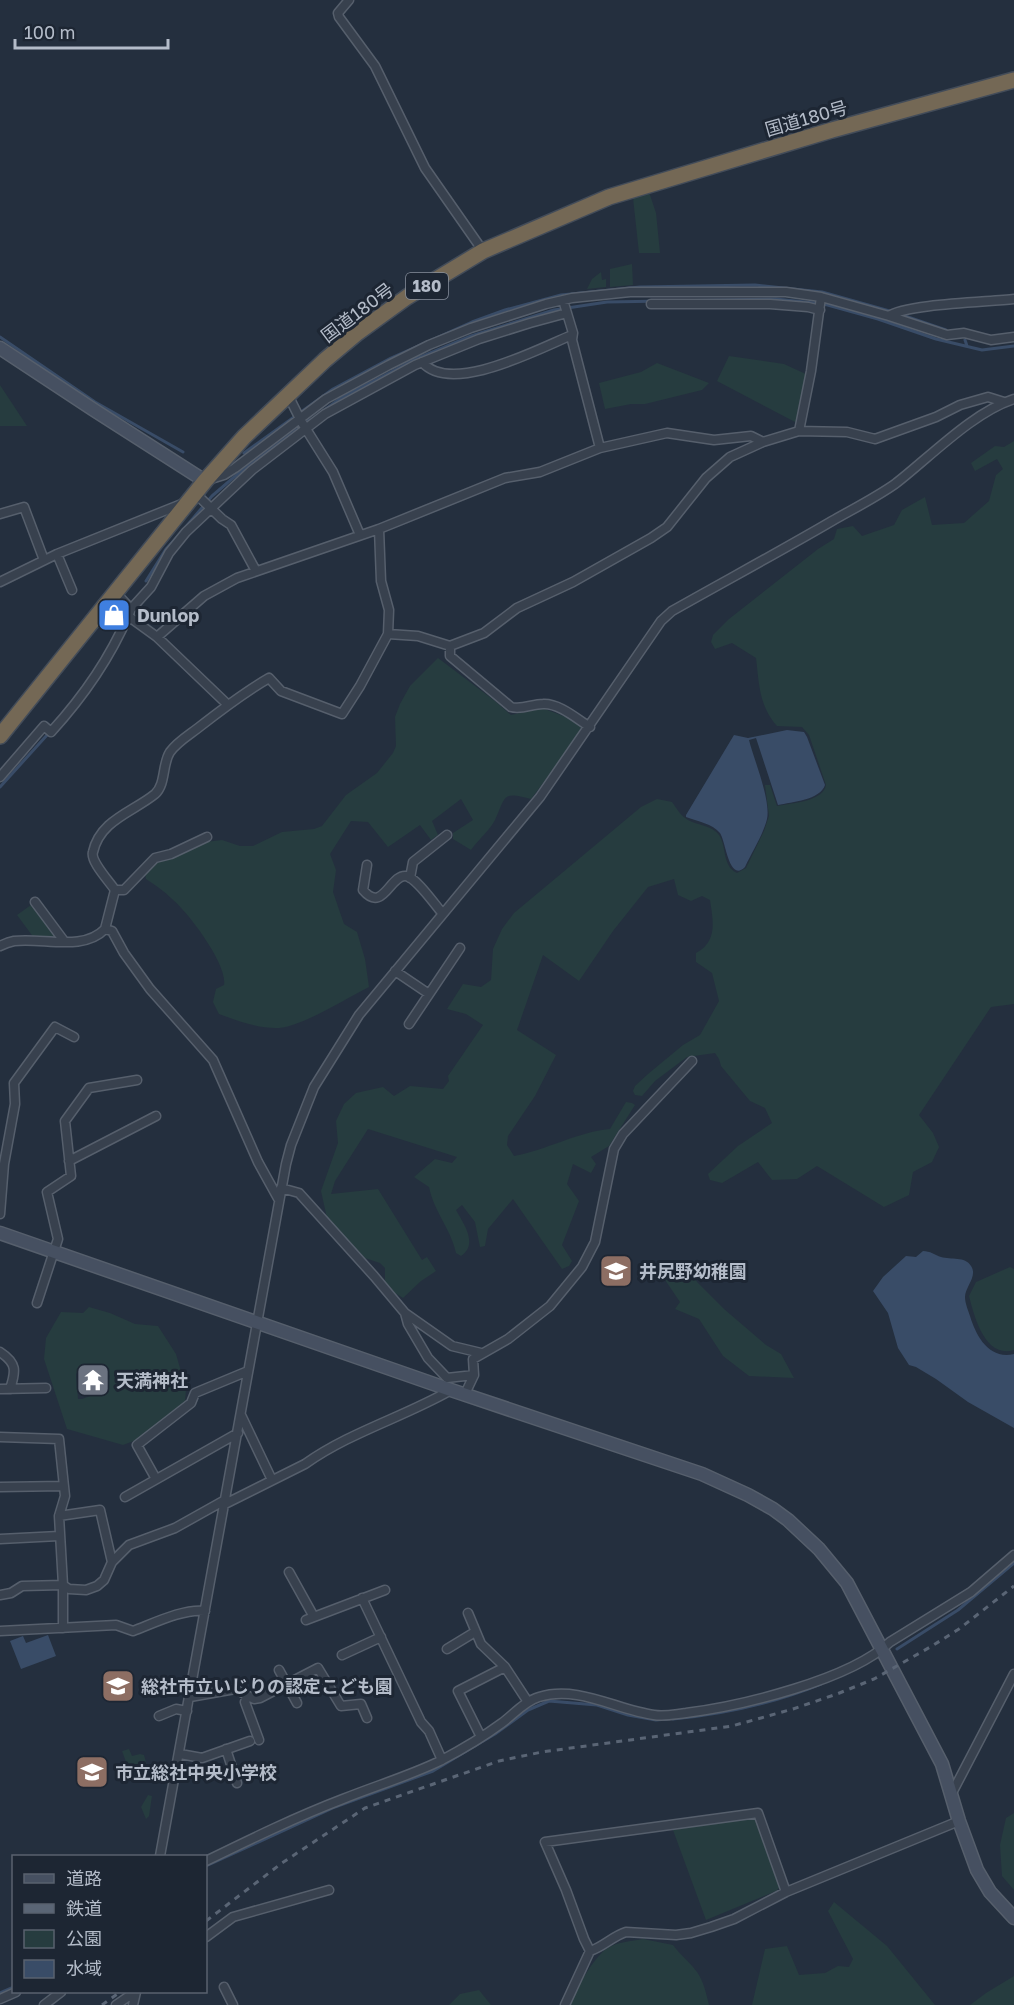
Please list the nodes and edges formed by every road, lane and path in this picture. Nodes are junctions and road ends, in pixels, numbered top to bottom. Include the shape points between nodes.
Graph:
1 (349, 0) edge
2 (1014, 80) edge
3 (483, 251) junction
4 (1014, 298) edge
5 (651, 304) dead end
6 (821, 304) junction
7 (565, 307) junction
8 (892, 314) junction
9 (572, 335) junction
10 (1014, 337) edge
11 (0, 348) edge
12 (422, 362) junction
13 (288, 395) junction
14 (1014, 399) edge
15 (1004, 402) junction
16 (301, 421) junction
17 (799, 431) junction
18 (763, 442) junction
19 (600, 448) junction
20 (202, 498) junction
21 (0, 514) edge
22 (379, 529) junction
23 (360, 535) junction
24 (57, 555) junction
25 (44, 560) junction
26 (256, 571) junction
27 (0, 582) edge
28 (72, 590) dead end
29 (116, 592) junction
30 (130, 612) junction
31 (388, 634) junction
32 (157, 637) junction
33 (450, 646) junction
34 (227, 704) junction
35 (590, 727) junction
36 (0, 736) edge
37 (0, 777) edge
38 (447, 835) dead end
39 (207, 837) dead end
40 (367, 866) dead end
41 (410, 878) junction
42 (115, 890) junction
43 (35, 902) dead end
44 (443, 914) junction
45 (105, 929) junction
46 (64, 941) junction
47 (0, 946) edge
48 (460, 948) dead end
49 (395, 971) junction
50 (429, 994) junction
51 (409, 1024) dead end
52 (74, 1037) dead end
53 (692, 1061) dead end
54 (137, 1080) dead end
55 (156, 1116) dead end
56 (69, 1161) junction
57 (281, 1188) junction
58 (279, 1200) junction
59 (0, 1214) edge
60 (0, 1233) edge
61 (54, 1251) junction
62 (37, 1303) dead end
63 (405, 1313) junction
64 (257, 1322) junction
65 (0, 1352) edge
66 (481, 1353) junction
67 (249, 1371) junction
68 (474, 1375) junction
69 (46, 1388) dead end
70 (0, 1389) edge
71 (10, 1389) junction
72 (451, 1390) junction
73 (465, 1394) junction
74 (241, 1413) junction
75 (238, 1433) junction
76 (0, 1437) edge
77 (156, 1479) junction
78 (272, 1480) junction
79 (63, 1486) junction
80 (0, 1487) edge
81 (125, 1497) dead end
82 (225, 1502) junction
83 (59, 1516) junction
84 (59, 1536) junction
85 (0, 1539) edge
86 (1014, 1555) edge
87 (112, 1563) junction
88 (289, 1572) dead end
89 (63, 1585) junction
90 (385, 1590) dead end
91 (0, 1595) edge
92 (362, 1598) junction
93 (205, 1611) junction
94 (468, 1613) dead end
95 (63, 1628) junction
96 (0, 1631) edge
97 (475, 1632) junction
98 (381, 1637) junction
99 (447, 1649) dead end
100 (882, 1650) junction
101 (342, 1655) dead end
102 (505, 1667) junction
103 (279, 1670) dead end
104 (1014, 1674) edge
105 (287, 1685) junction
106 (247, 1696) junction
107 (190, 1697) junction
108 (528, 1702) junction
109 (297, 1703) dead end
110 (188, 1711) junction
111 (159, 1716) dead end
112 (368, 1718) dead end
113 (481, 1737) junction
114 (226, 1749) junction
115 (180, 1754) junction
116 (442, 1760) junction
117 (237, 1783) dead end
118 (952, 1793) junction
119 (959, 1821) junction
120 (160, 1855) edge
121 (207, 1861) edge
122 (329, 1890) dead end
123 (786, 1892) junction
124 (1014, 1918) edge
125 (207, 1936) edge
126 (590, 1951) junction
127 (224, 1987) dead end
128 (60, 1993) edge
129 (134, 1993) edge
130 (44, 2005) edge
131 (116, 2005) edge
132 (233, 2005) edge
133 (565, 2005) edge

1 - 3 street via 340,9 339,17 375,66 425,168
2 - 3 highway, 国道180号 / 180 via 609,197
3 - 13 highway, 国道180号 / 180 via 407,297 356,334
4 - 8 street via 914,308
5 - 6 street
6 - 7 street via 786,292 680,291 630,292
6 - 8 street
6 - 17 street
7 - 9 street
7 - 12 street
7 - 16 street via 523,310 429,345 326,399
8 - 10 street via 947,335 964,333 991,340
9 - 12 street via 525,357 486,369 437,372
9 - 19 street
11 - 20 street via 86,405
12 - 16 street via 338,407
13 - 16 street
13 - 20 highway, 国道180号 / 180 via 244,437
14 - 15 street
15 - 17 street via 988,397 960,405 875,439 847,432
15 - 35 street via 894,484 672,611
16 - 20 street via 224,475
16 - 20 street via 252,470
16 - 23 street via 333,472
17 - 18 street
18 - 19 street via 751,436 714,440 667,434
18 - 33 street via 730,457 706,478 667,527 651,538 517,608 484,633
19 - 22 street via 555,468 484,485
20 - 24 street
20 - 26 street via 231,525
20 - 29 highway, 国道180号 / 180
20 - 30 street via 186,532
21 - 25 street via 24,507
22 - 23 street
22 - 31 street via 381,581 389,610
23 - 26 street
24 - 25 street
24 - 28 street
25 - 27 street
26 - 32 street via 204,596
29 - 30 street
29 - 36 highway, 国道180号 / 180
30 - 32 street
30 - 37 street via 106,660 68,712 51,732 44,726
31 - 33 street via 418,636
31 - 34 street via 342,714 281,691 269,678
32 - 34 street
33 - 35 street via 450,656 511,707 546,704
34 - 42 street via 171,751 156,793 111,822 100,837 92,857
35 - 44 street via 540,797
38 - 41 street via 413,862
39 - 42 street via 155,858 124,890
40 - 41 street via 363,890 374,897 381,896 399,877
41 - 44 street
42 - 45 street
43 - 46 street
44 - 49 street
45 - 46 street via 85,941
45 - 58 street via 112,931 150,989 213,1060
46 - 47 street
48 - 50 street
49 - 50 street
49 - 57 street via 359,1015 314,1087 291,1145
50 - 51 street
52 - 59 street via 55,1027 14,1083 15,1104
53 - 66 street via 623,1134 614,1149 595,1242 582,1267 550,1306 508,1339
54 - 56 street via 89,1088 65,1121
55 - 56 street
56 - 61 street via 71,1176 47,1192 57,1239
57 - 58 street
57 - 63 street via 299,1193
58 - 64 street
60 - 61 street
61 - 62 street
61 - 64 street
63 - 66 street via 452,1346
63 - 68 street via 428,1358 447,1378
64 - 67 street
64 - 72 street
65 - 71 street via 15,1371
66 - 68 street via 473,1359
67 - 74 street
67 - 77 street via 195,1393 191,1403 137,1445
68 - 73 street
69 - 71 street
70 - 71 street
72 - 73 street
72 - 78 street
73 - 100 street via 702,1474 773,1509 836,1568
74 - 75 street
74 - 78 street
75 - 77 street
75 - 82 street
76 - 79 street via 59,1439
77 - 81 street
78 - 82 street
79 - 80 street
79 - 83 street via 65,1496
82 - 87 street via 175,1528 129,1545
82 - 93 street
83 - 84 street
83 - 87 street via 99,1510
84 - 85 street
84 - 89 street
86 - 100 street via 972,1592
87 - 89 street via 97,1586 86,1590
88 - 92 street via 310,1618
89 - 91 street via 22,1586
89 - 95 street
90 - 92 street
92 - 98 street
93 - 95 street via 172,1616 133,1631 116,1625
93 - 107 street
94 - 97 street
95 - 96 street
97 - 99 street
97 - 102 street via 481,1644
98 - 101 street
98 - 116 street
100 - 108 street via 834,1674 781,1693 702,1711 657,1716 577,1695 550,1694
100 - 118 street via 942,1764
102 - 108 street
102 - 113 street via 458,1691
103 - 105 street
104 - 118 street
105 - 106 street via 254,1700
105 - 109 street
105 - 112 street via 318,1668 341,1706 361,1704
106 - 107 street via 235,1689
106 - 114 street via 245,1702 255,1741
107 - 110 street
108 - 113 street
110 - 111 street via 176,1709
110 - 115 street
113 - 116 street
114 - 115 street via 202,1758
114 - 117 street
115 - 120 street
116 - 121 street via 289,1821
118 - 119 street
119 - 123 street
119 - 124 street via 981,1878
122 - 125 street via 233,1917
123 - 126 street via 734,1919 692,1934 626,1932
123 - 126 street via 758,1813 545,1842
126 - 133 street
127 - 132 street
128 - 130 street
129 - 131 street

